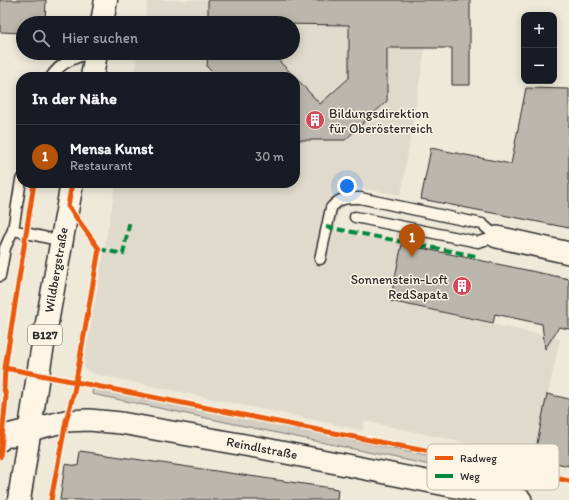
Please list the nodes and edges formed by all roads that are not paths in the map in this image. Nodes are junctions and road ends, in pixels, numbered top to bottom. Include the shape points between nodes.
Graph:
1 (106, 0) edge
2 (103, 16) edge
3 (69, 60) edge
4 (95, 60) edge
5 (55, 72) edge
6 (93, 72) edge
7 (20, 188) edge
8 (71, 188) edge
9 (355, 217) dead end
10 (13, 230) junction
11 (498, 237) junction
12 (61, 241) junction
13 (569, 253) edge
14 (320, 259) dead end
15 (0, 276) edge
16 (30, 430) junction
17 (1, 437) edge
18 (427, 481) edge
19 (471, 490) edge
20 (19, 500) edge
21 (521, 500) edge

1 - 2 main road
3 - 5 lane
4 - 6 main road
7 - 10 lane
8 - 12 main road, Wildbergstraße / B127
9 - 11 lane via 478,242
10 - 12 lane
10 - 15 lane via 5,248
11 - 13 street
11 - 14 lane via 482,224 360,198 344,198 331,208
12 - 16 main road, Wildbergstraße / B127
16 - 17 main road, Reindlstraße
16 - 18 street, Reindlstraße via 66,421 121,423
16 - 20 main road, Wildbergstraße / B127
19 - 21 street, Reindlstraße

